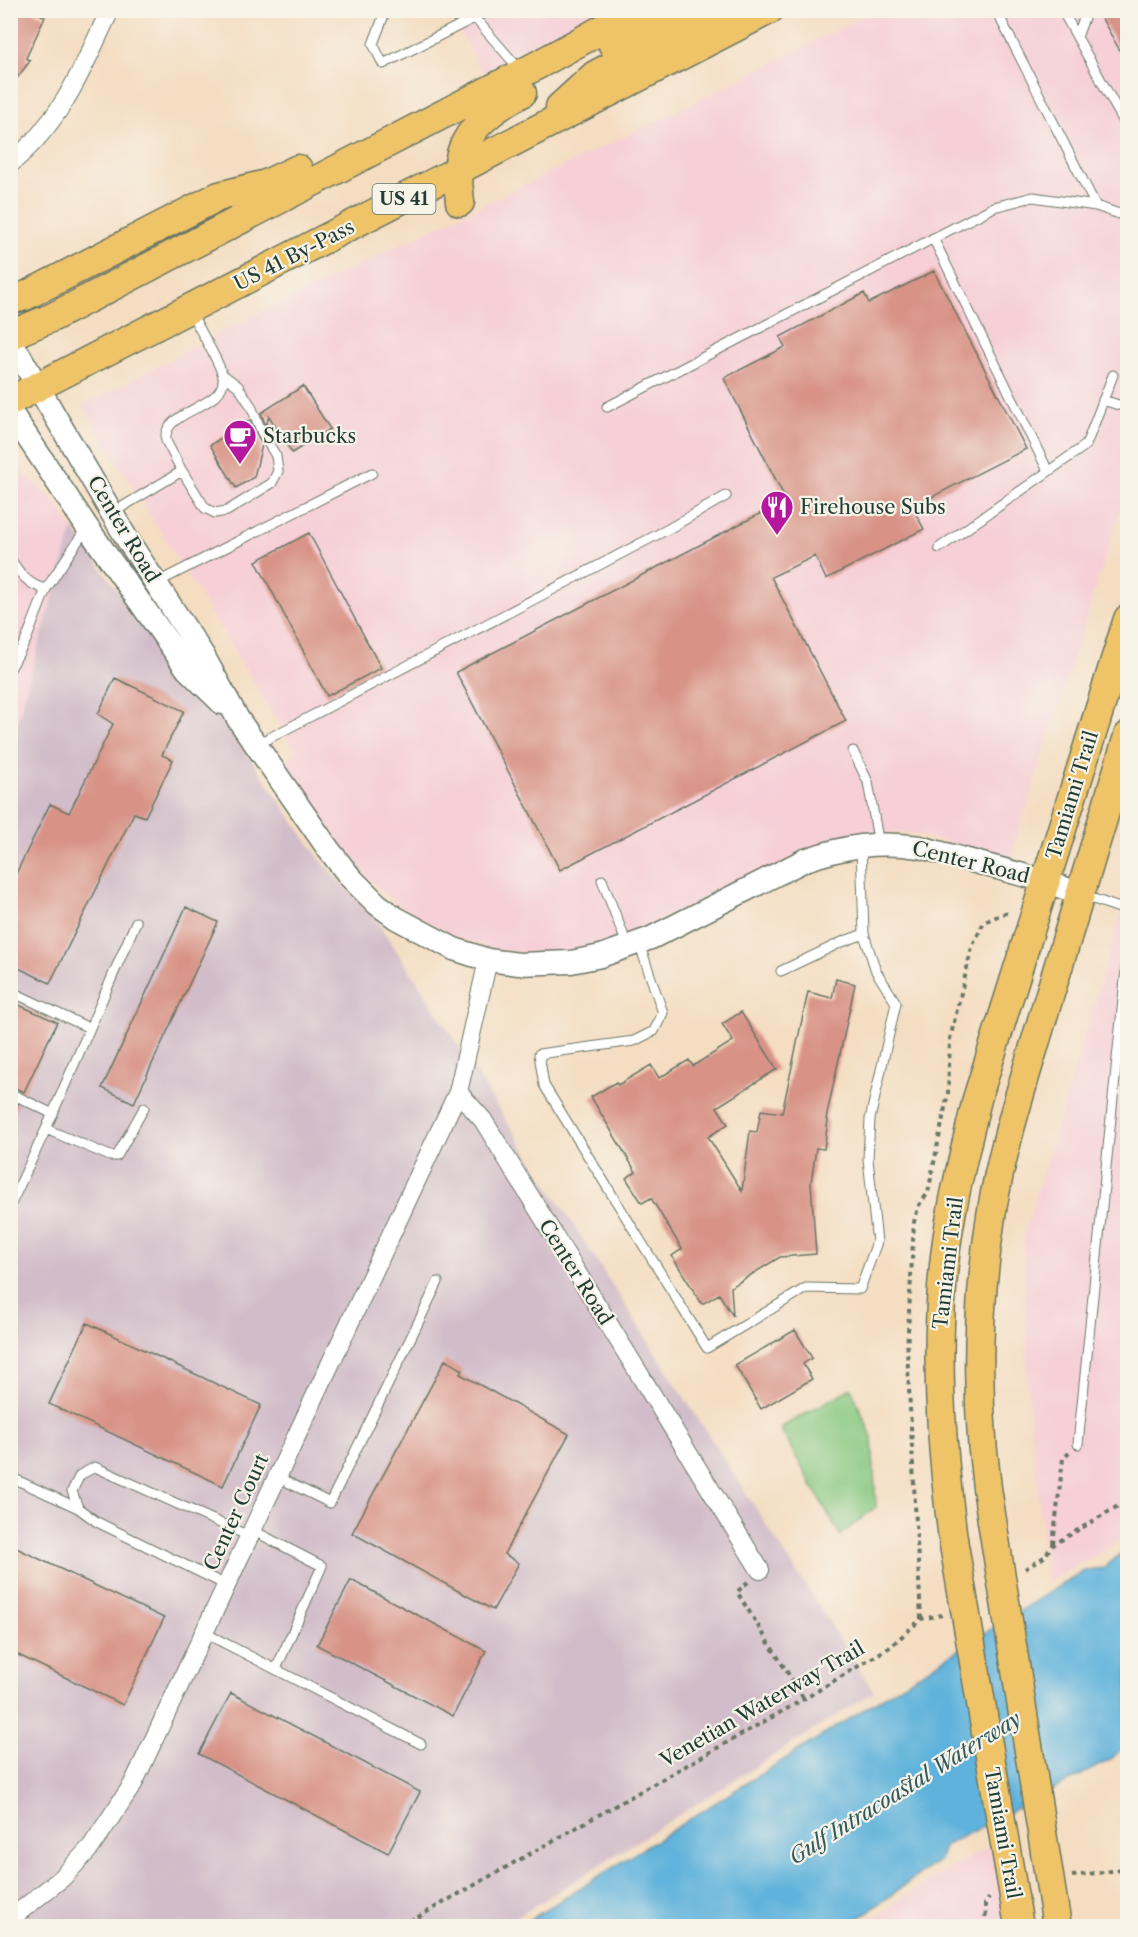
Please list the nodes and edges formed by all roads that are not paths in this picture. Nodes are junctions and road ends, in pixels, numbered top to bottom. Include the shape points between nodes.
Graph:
1 (110, 10) edge
2 (386, 10) edge
3 (490, 10) edge
4 (636, 10) edge
5 (674, 10) edge
6 (717, 10) edge
7 (770, 10) edge
8 (996, 10) edge
9 (1062, 10) edge
10 (1087, 10) edge
11 (472, 14) edge
12 (1077, 37) junction
13 (523, 73) junction
14 (1128, 129) edge
15 (534, 130) junction
16 (10, 164) edge
17 (457, 171) junction
18 (460, 202) dead end
19 (1096, 206) junction
20 (1128, 217) edge
21 (933, 238) junction
22 (10, 298) edge
23 (189, 309) junction
24 (10, 337) edge
25 (223, 375) junction
26 (1113, 375) dead end
27 (38, 387) junction
28 (1103, 400) junction
29 (10, 401) edge
30 (607, 407) dead end
31 (1128, 408) edge
32 (10, 411) edge
33 (182, 471) junction
34 (1048, 471) junction
35 (372, 473) dead end
36 (726, 496) dead end
37 (112, 513) junction
38 (87, 527) junction
39 (939, 548) dead end
40 (10, 558) edge
41 (156, 583) junction
42 (46, 589) junction
43 (1128, 619) edge
44 (11, 669) edge
45 (238, 719) junction
46 (1128, 736) edge
47 (256, 744) junction
48 (853, 751) dead end
49 (870, 845) junction
50 (602, 880) dead end
51 (1045, 881) junction
52 (1080, 894) junction
53 (1128, 911) edge
54 (135, 922) dead end
55 (864, 934) junction
56 (634, 945) junction
57 (1128, 950) edge
58 (488, 960) junction
59 (782, 971) dead end
60 (10, 991) edge
61 (89, 1028) junction
62 (458, 1092) junction
63 (10, 1093) edge
64 (144, 1108) dead end
65 (53, 1114) junction
66 (46, 1129) junction
67 (10, 1206) edge
68 (438, 1282) dead end
69 (1078, 1443) road end
70 (10, 1477) edge
71 (277, 1477) junction
72 (78, 1508) junction
73 (250, 1533) junction
74 (760, 1570) road end
75 (226, 1585) junction
76 (203, 1632) junction
77 (276, 1669) junction
78 (421, 1744) dead end
79 (10, 1919) edge
80 (1019, 1926) edge
81 (1057, 1926) edge

1 - 16 street via 74,87 52,121
2 - 11 lane via 373,44 383,64
3 - 11 lane
4 - 13 main road
5 - 17 main road via 492,110 467,140
6 - 15 main road via 595,75
7 - 15 main road, US 41 By-Pass / US 41
8 - 19 lane
9 - 12 lane
10 - 12 lane
11 - 13 lane
12 - 14 lane
13 - 22 main road via 424,105 266,184 219,196 25,296
13 - 24 main road
15 - 17 main road, US 41 By-Pass / US 41
17 - 18 main road
17 - 23 main road, US 41 By-Pass / US 41
19 - 20 lane
19 - 21 lane via 1033,197 994,207
21 - 30 lane
21 - 34 lane
23 - 25 lane
23 - 27 main road, US 41 By-Pass / US 41
24 - 27 street, Center Road
25 - 33 lane via 218,394 166,430 166,441
25 - 33 lane via 238,386 251,406 278,460 277,477 268,487 219,514 205,508
26 - 28 lane
27 - 29 main road, US 41 By-Pass / US 41
27 - 37 street, Center Road
28 - 31 lane
28 - 34 lane via 1086,445
32 - 38 street, Center Road
33 - 37 lane
34 - 39 lane
35 - 41 lane
36 - 47 lane
37 - 41 street, Center Road
38 - 42 lane
38 - 45 street, Center Road via 187,669
40 - 42 lane via 18,572 36,587
41 - 45 street, Center Road via 203,655
42 - 44 lane
43 - 51 main road, Tamiami Trail
45 - 47 street, Center Road
46 - 52 main road, Tamiami Trail
47 - 58 street, Center Road via 329,850 377,904 454,950
48 - 49 lane via 867,782
49 - 51 street, Center Road via 920,847
49 - 55 lane
49 - 56 street, Center Road via 805,860
50 - 56 lane
51 - 52 street, Center Road
51 - 80 main road, Tamiami Trail, bridge via 977,1099 958,1178 940,1306 941,1441 953,1539
52 - 53 lane
52 - 81 main road, Tamiami Trail, bridge via 1014,1113 991,1215 978,1374 982,1449 993,1527
54 - 61 lane
55 - 56 lane via 876,970 896,1003 870,1119 868,1159 878,1242 860,1289 806,1288 707,1348 544,1085 539,1054 634,1041 654,1031 663,1014
55 - 59 lane
56 - 58 street, Center Road via 571,962 519,964
57 - 69 lane
58 - 62 street
60 - 61 lane
61 - 65 lane
62 - 71 street, Center Court
62 - 74 street, Center Road via 483,1120
63 - 65 lane
64 - 66 lane via 117,1156
65 - 66 lane
66 - 67 lane
68 - 71 lane via 330,1503
70 - 72 lane
71 - 73 street, Center Court
72 - 73 lane via 72,1491 81,1475 95,1467
72 - 75 lane via 97,1522
73 - 75 street, Center Court
73 - 77 lane via 322,1566
75 - 76 street, Center Court
76 - 77 lane
76 - 79 street, Center Court via 133,1784 101,1835 62,1878
77 - 78 lane

